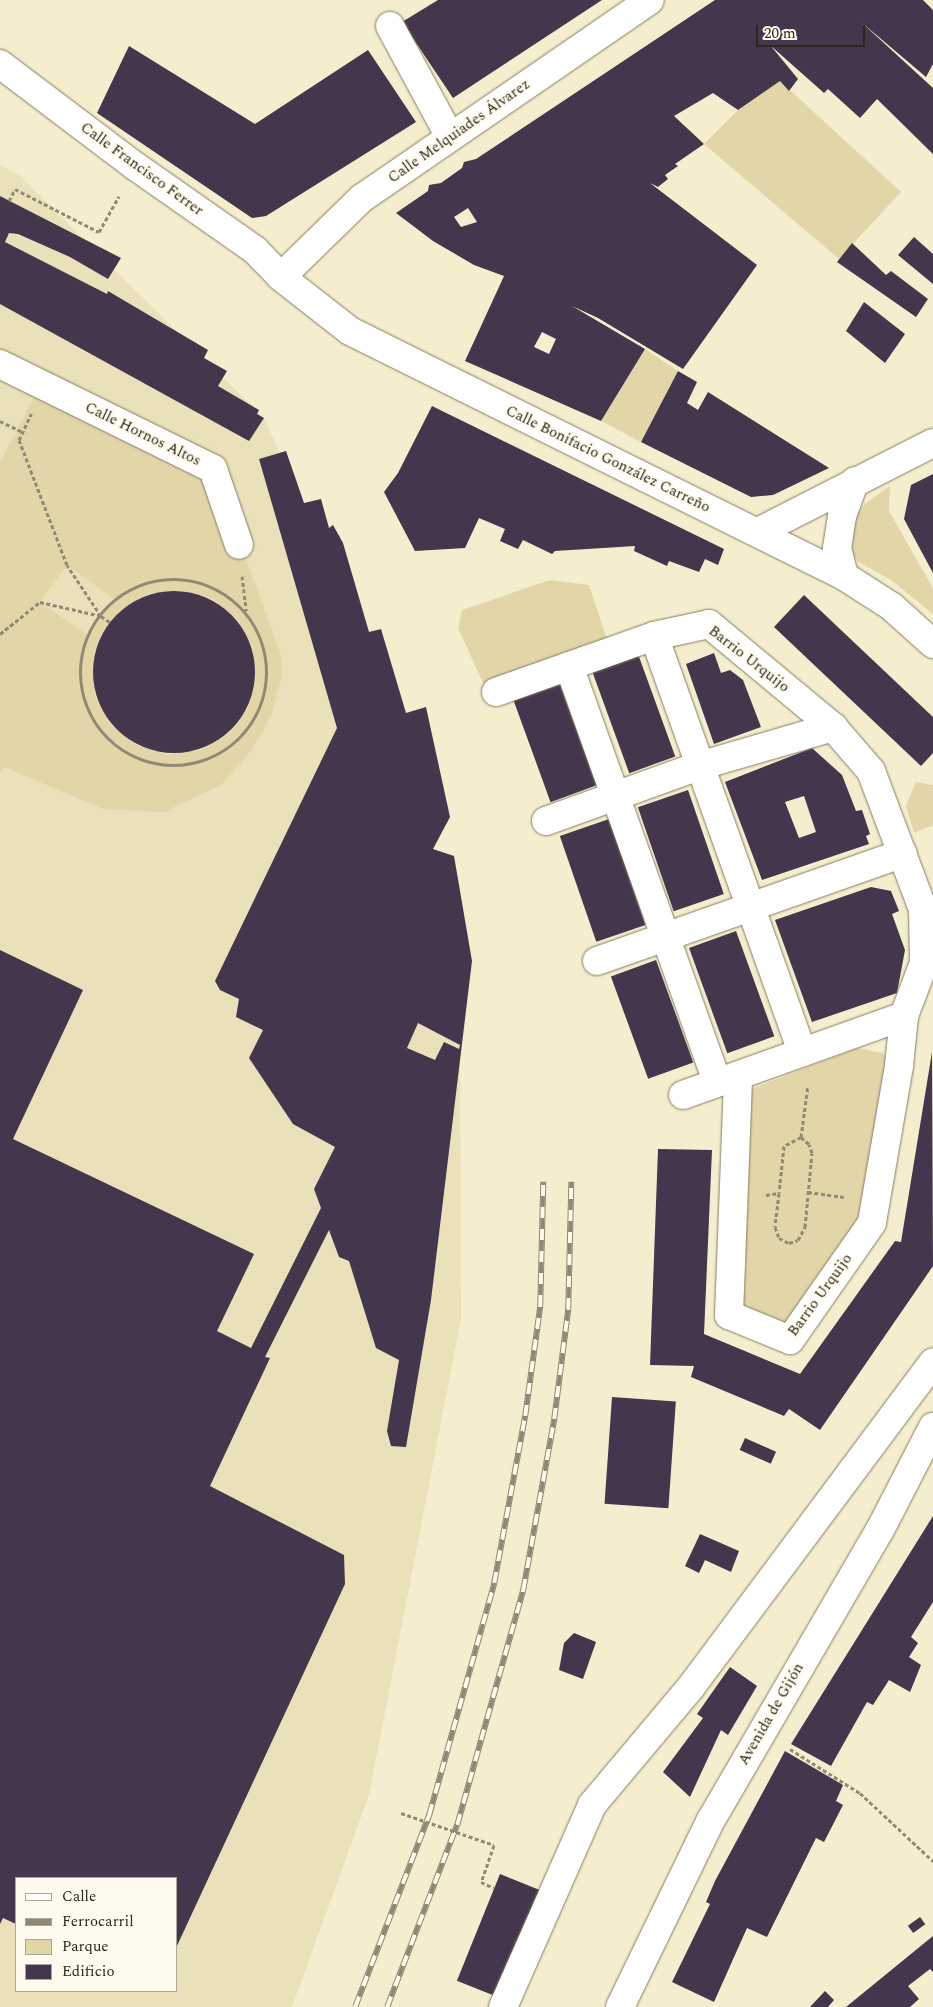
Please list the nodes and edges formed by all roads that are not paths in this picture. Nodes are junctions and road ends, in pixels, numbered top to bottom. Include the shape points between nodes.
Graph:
1 (650, 0) edge
2 (390, 26) dead end
3 (0, 64) edge
4 (450, 137) junction
5 (281, 277) junction
6 (0, 364) edge
7 (931, 440) edge
8 (855, 482) junction
9 (758, 532) junction
10 (239, 545) dead end
11 (844, 576) junction
12 (654, 636) junction
13 (933, 644) edge
14 (569, 666) junction
15 (496, 692) dead end
16 (833, 726) junction
17 (700, 766) junction
18 (616, 796) junction
19 (546, 821) dead end
20 (903, 853) junction
21 (750, 907) junction
22 (666, 937) junction
23 (597, 961) dead end
24 (928, 964) edge
25 (904, 1016) junction
26 (802, 1052) junction
27 (728, 1079) junction
28 (683, 1095) dead end
29 (933, 1362) edge
30 (933, 1427) edge
31 (503, 2007) edge
32 (620, 2007) edge

1 - 4 street, Calle Melquiades Álvarez
2 - 4 street
3 - 5 street, Calle Francisco Ferrer via 135,166 255,250
4 - 5 street, Calle Melquiades Álvarez via 362,198
5 - 9 street, Calle Bonifacio González Carreño via 350,330
6 - 10 street, Calle Hornos Altos via 213,469
7 - 8 street
8 - 9 street
8 - 11 street via 842,516 837,548
9 - 11 street, Calle Bonifacio González Carreño
11 - 13 street, Calle Bonifacio González Carreño via 891,606
12 - 14 street, Barrio Urquijo
12 - 16 street, Barrio Urquijo via 709,624
12 - 17 street
14 - 15 street, Barrio Urquijo
14 - 18 street, Barrio Urquijo
16 - 17 street
16 - 20 street, Barrio Urquijo via 871,771
17 - 18 street
17 - 21 street
18 - 19 street
18 - 22 street, Barrio Urquijo
20 - 21 street
20 - 24 street, Barrio Urquijo via 923,909
21 - 22 street
21 - 26 street
22 - 23 street
22 - 27 street, Barrio Urquijo
24 - 25 street, Barrio Urquijo
25 - 26 street
25 - 27 street, Barrio Urquijo via 899,1066 872,1223 790,1340 729,1315 733,1198
26 - 27 street
27 - 28 street
29 - 31 street via 691,1686 592,1805
30 - 32 street, Avenida de Gijón via 880,1530 711,1820

